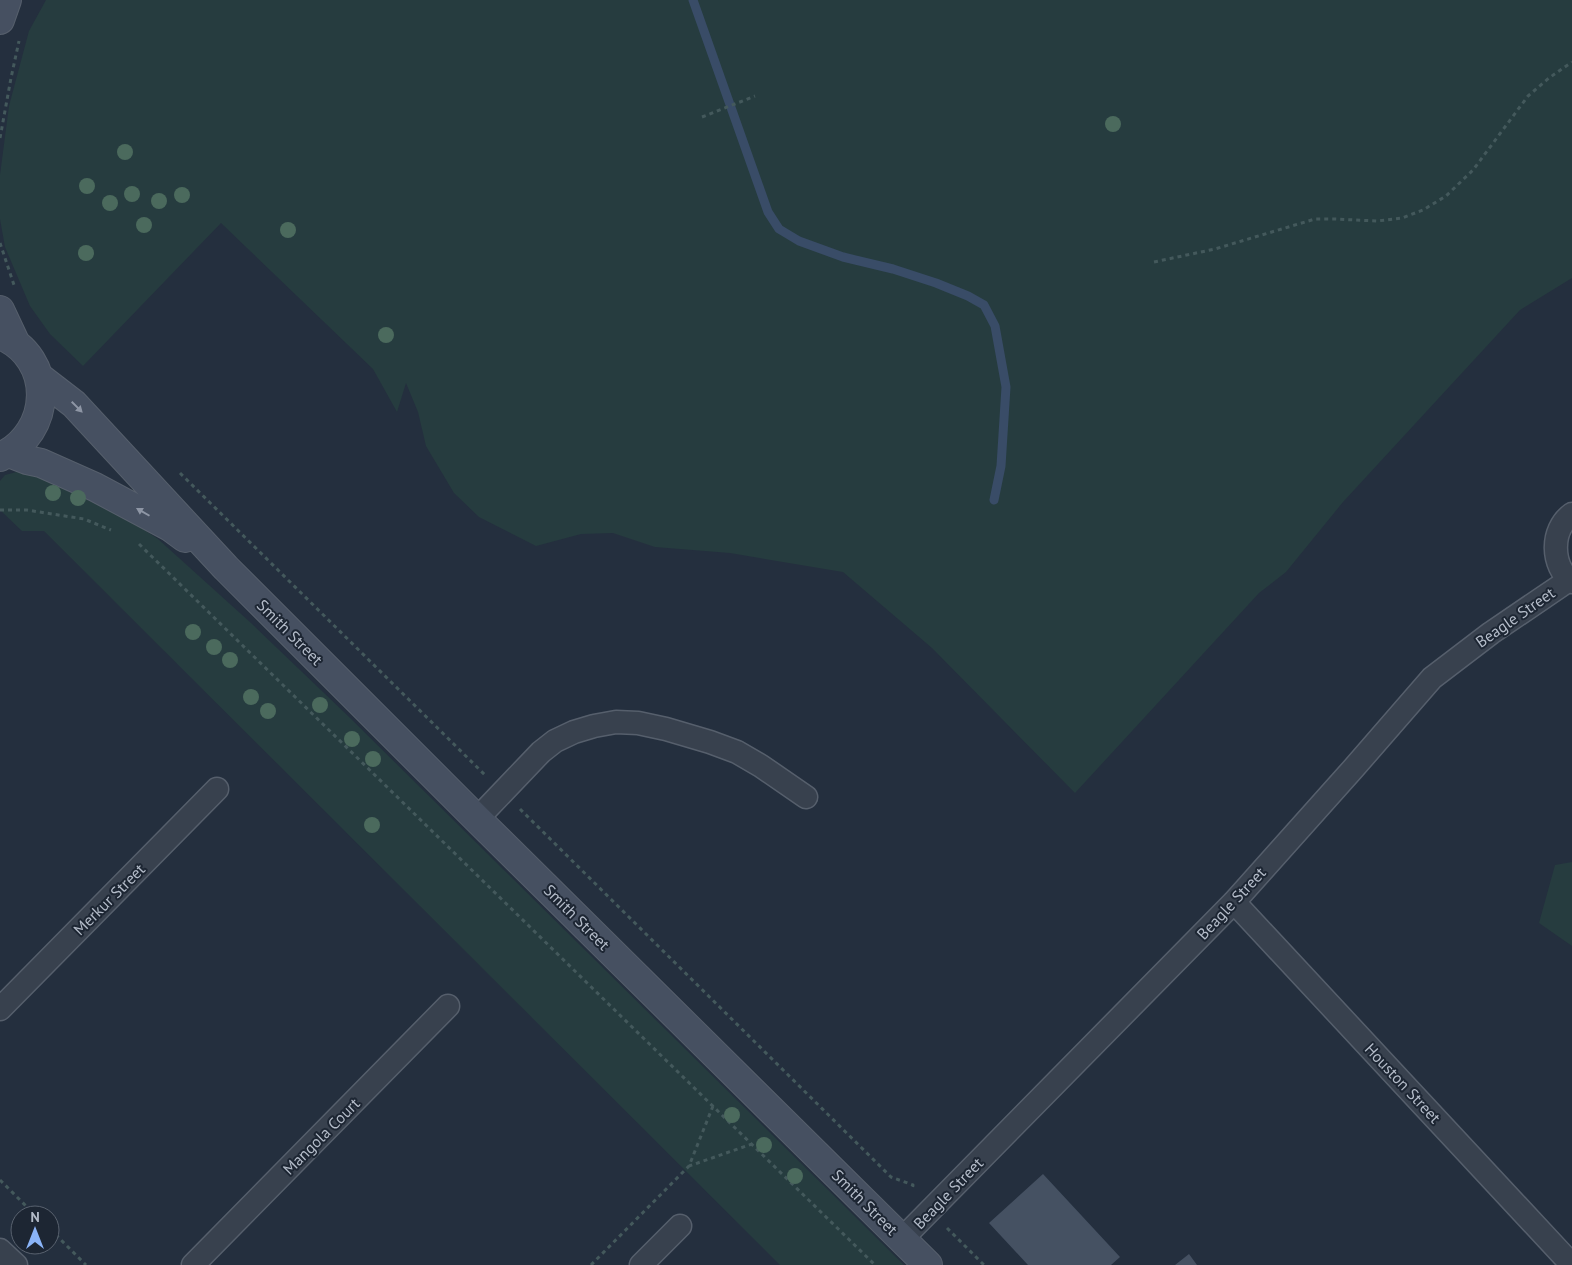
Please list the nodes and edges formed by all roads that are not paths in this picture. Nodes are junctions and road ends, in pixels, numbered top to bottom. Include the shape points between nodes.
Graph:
1 (7, 0) edge
2 (11, 27) edge
3 (8, 300) edge
4 (8, 340) edge
5 (39, 377) junction
6 (5, 455) edge
7 (1572, 514) edge
8 (226, 568) junction
9 (1571, 581) edge
10 (217, 789) dead end
11 (806, 797) dead end
12 (477, 819) junction
13 (1234, 902) junction
14 (448, 1006) dead end
15 (0, 1008) edge
16 (680, 1226) dead end
17 (902, 1239) junction
18 (0, 1250) edge
19 (16, 1265) edge
20 (193, 1265) edge
21 (641, 1265) edge
22 (928, 1265) edge
23 (1572, 1265) edge

1 - 2 street
3 - 4 street
4 - 5 street via 27,355
5 - 6 street via 42,392 35,424 21,444
5 -> 8 street, Smith Street via 74,404
8 -> 6 street, Smith Street via 170,528 95,487 42,463
7 - 9 street, Beagle Street via 1560,528 1556,541 1556,556
8 - 12 street, Smith Street
9 - 13 street, Beagle Street via 1491,632 1432,678
10 - 15 street, Merkur Street
11 - 12 street via 737,752 666,729 616,722 574,732 555,741
12 - 17 street, Smith Street
13 - 17 street, Beagle Street
13 - 23 street, Houston Street
14 - 20 street, Mangola Court
16 - 21 street
17 - 22 street, Smith Street
18 - 19 street

